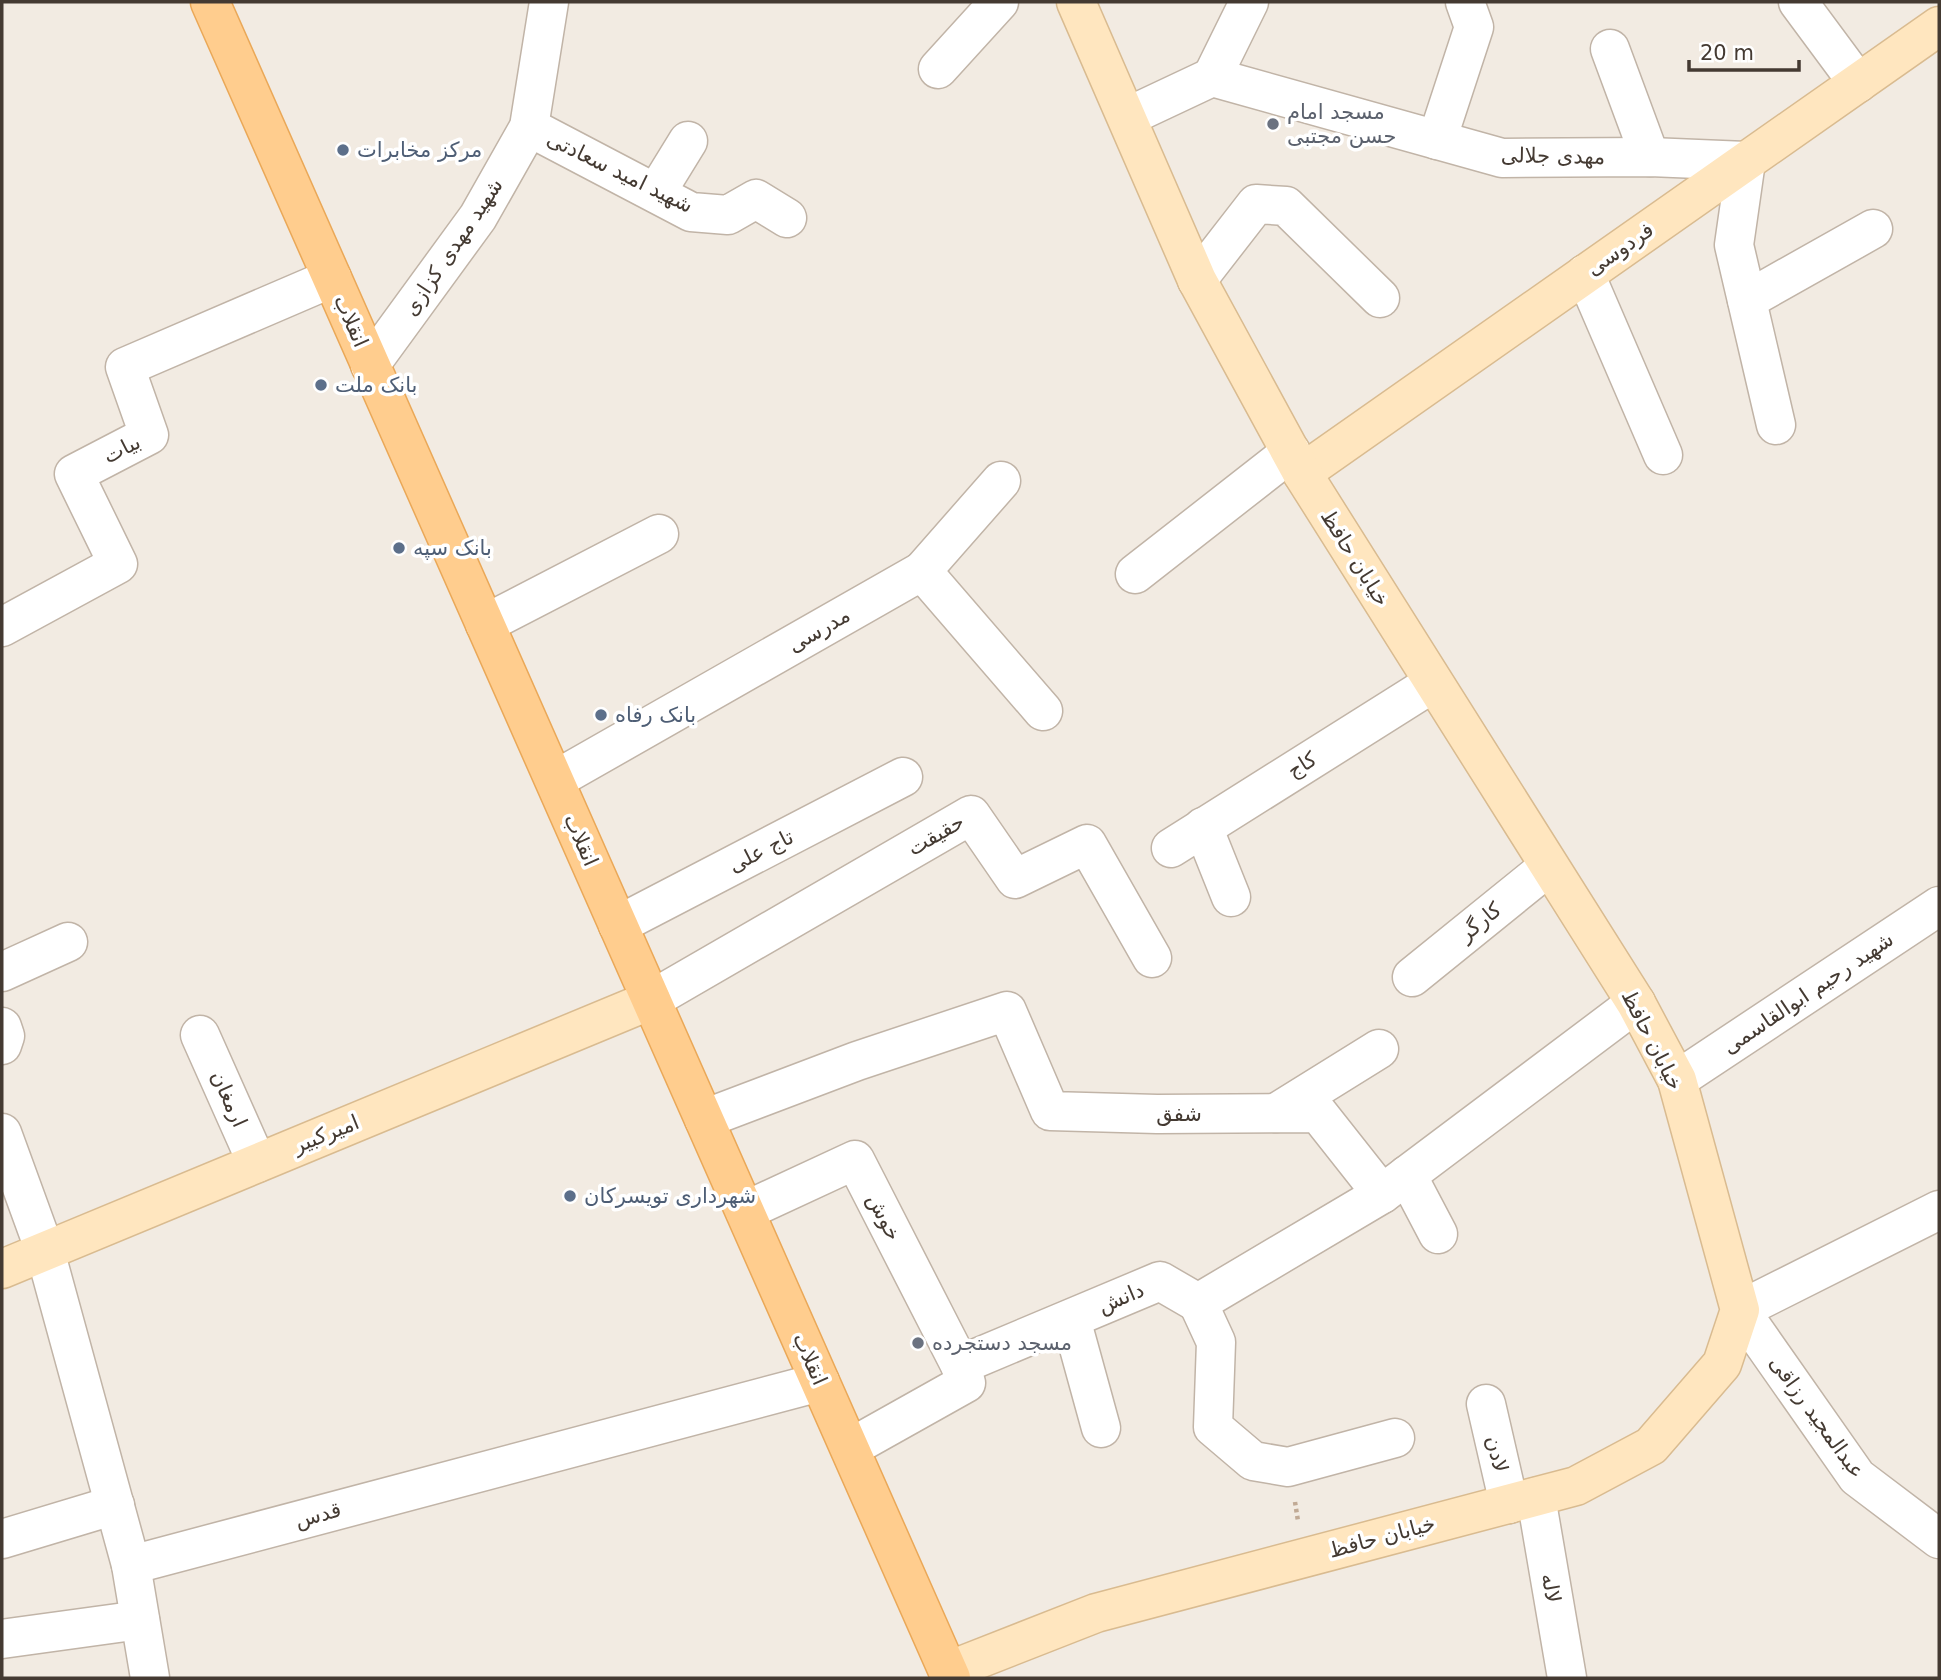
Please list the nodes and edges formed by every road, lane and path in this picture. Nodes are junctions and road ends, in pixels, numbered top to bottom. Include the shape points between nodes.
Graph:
1 (210, 2) edge
2 (550, 2) edge
3 (999, 2) edge
4 (1076, 2) edge
5 (1249, 2) edge
6 (1465, 2) edge
7 (1798, 2) edge
8 (1939, 26) edge
9 (1610, 49) dead end
10 (938, 69) dead end
11 (1212, 77) junction
12 (1858, 83) junction
13 (1126, 117) junction
14 (529, 127) junction
15 (688, 141) dead end
16 (1437, 141) junction
17 (1650, 157) junction
18 (1746, 161) junction
19 (656, 193) junction
20 (787, 218) dead end
21 (1873, 229) dead end
22 (1585, 274) junction
23 (332, 278) junction
24 (1197, 280) junction
25 (1380, 298) dead end
26 (1747, 300) junction
27 (370, 365) junction
28 (1776, 425) dead end
29 (1663, 455) dead end
30 (1296, 462) junction
31 (1001, 481) dead end
32 (659, 534) dead end
33 (922, 570) junction
34 (1135, 575) dead end
35 (485, 624) junction
36 (2, 627) edge
37 (1433, 683) junction
38 (1043, 711) dead end
39 (903, 777) dead end
40 (555, 780) junction
41 (1203, 827) junction
42 (1171, 848) dead end
43 (1548, 867) junction
44 (1231, 897) dead end
45 (1939, 906) edge
46 (618, 925) junction
47 (68, 942) dead end
48 (1152, 957) dead end
49 (2, 972) edge
50 (1412, 977) dead end
51 (651, 1000) junction
52 (1636, 1003) junction
53 (2, 1027) edge
54 (200, 1035) dead end
55 (2, 1045) edge
56 (1379, 1049) dead end
57 (1677, 1080) junction
58 (1276, 1113) junction
59 (704, 1119) junction
60 (2, 1133) edge
61 (257, 1163) junction
62 (1394, 1185) junction
63 (1939, 1210) edge
64 (745, 1211) junction
65 (1438, 1234) dead end
66 (45, 1251) junction
67 (2, 1269) edge
68 (1198, 1303) junction
69 (1740, 1310) junction
70 (1071, 1319) junction
71 (963, 1374) junction
72 (820, 1382) junction
73 (1486, 1404) dead end
74 (1101, 1428) dead end
75 (1395, 1438) dead end
76 (850, 1448) junction
77 (1288, 1467) junction
78 (1522, 1500) junction
79 (115, 1505) junction
80 (2, 1539) edge
81 (1939, 1539) edge
82 (1305, 1558) junction
83 (131, 1565) junction
84 (140, 1620) junction
85 (2, 1639) edge
86 (950, 1675) edge
87 (150, 1678) edge
88 (1567, 1678) edge

1 - 23 main road, انقلاب
2 - 14 street, شهید مهدی کزازی
3 - 10 street
4 - 13 main road, خیابان حافظ
5 - 11 street
6 - 16 street via 1474,27
7 - 12 street
8 - 12 main road, فردوسی
9 - 17 street
11 - 13 street
11 - 16 street, مهدی جلالی
12 - 18 main road, فردوسی
13 - 24 main road, خیابان حافظ
14 - 19 street, شهید امید سعادتی
14 - 27 street, شهید مهدی کزازی via 478,218
15 - 19 street
16 - 17 street, مهدی جلالی via 1502,158
17 - 18 street, مهدی جلالی
18 - 22 main road, فردوسی
18 - 26 street via 1734,245
19 - 20 street, شهید امید سعادتی via 691,212 728,215 756,199
21 - 26 street
22 - 29 street
22 - 30 main road, فردوسی
23 - 27 main road, انقلاب
23 - 36 street, بیات via 125,367 149,435 74,474 118,564
24 - 25 street via 1256,204 1286,206
24 - 30 main road, خیابان حافظ
26 - 28 street
27 - 35 main road, انقلاب
30 - 34 street
30 - 37 main road, خیابان حافظ
31 - 33 street, مدرسی
32 - 35 street
33 - 38 street
33 - 40 street, مدرسی
35 - 40 main road, انقلاب
37 - 41 street, کاج
37 - 43 main road, خیابان حافظ
39 - 46 street, تاج علی
40 - 46 main road, انقلاب
41 - 42 street, کاج
41 - 44 street
43 - 50 street, کارگر
43 - 52 main road, خیابان حافظ
45 - 57 street, شهید رحیم ابوالقاسمی
46 - 51 main road, انقلاب
47 - 49 street
48 - 51 street, حقیقت via 1087,844 1015,879 971,815
51 - 59 main road, انقلاب
51 - 61 main road, امیرکبیر
52 - 57 main road, خیابان حافظ
52 - 62 street
53 - 55 street
54 - 61 street, ارمغان
56 - 58 street
57 - 69 main road, خیابان حافظ
58 - 59 street, شفق via 1050,1111 1007,1011
58 - 62 street, شفق via 1318,1113
59 - 64 main road, انقلاب
60 - 66 street
61 - 66 main road, امیرکبیر
62 - 65 street
62 - 68 street
63 - 69 street
64 - 71 street, خوش via 855,1160
64 - 72 main road, انقلاب
66 - 67 main road, امیرکبیر
66 - 79 street
68 - 70 street, دانش via 1160,1281
68 - 77 street via 1216,1342 1213,1427 1253,1461
69 - 78 main road, خیابان حافظ via 1722,1364 1651,1446 1576,1486
69 - 81 street, عبدالمجید رزاقی via 1857,1477
70 - 71 street, دانش
70 - 74 street
71 - 76 street, دانش
72 - 76 main road, انقلاب
72 - 83 street, قدس
73 - 78 street, لادن
75 - 77 street
76 - 86 main road, انقلاب
77 - 82 path
78 - 82 main road, خیابان حافظ
78 - 88 street, لاله
79 - 80 street
79 - 83 street
82 - 86 main road, خیابان حافظ via 1096,1613
83 - 84 street
84 - 85 street
84 - 87 street

